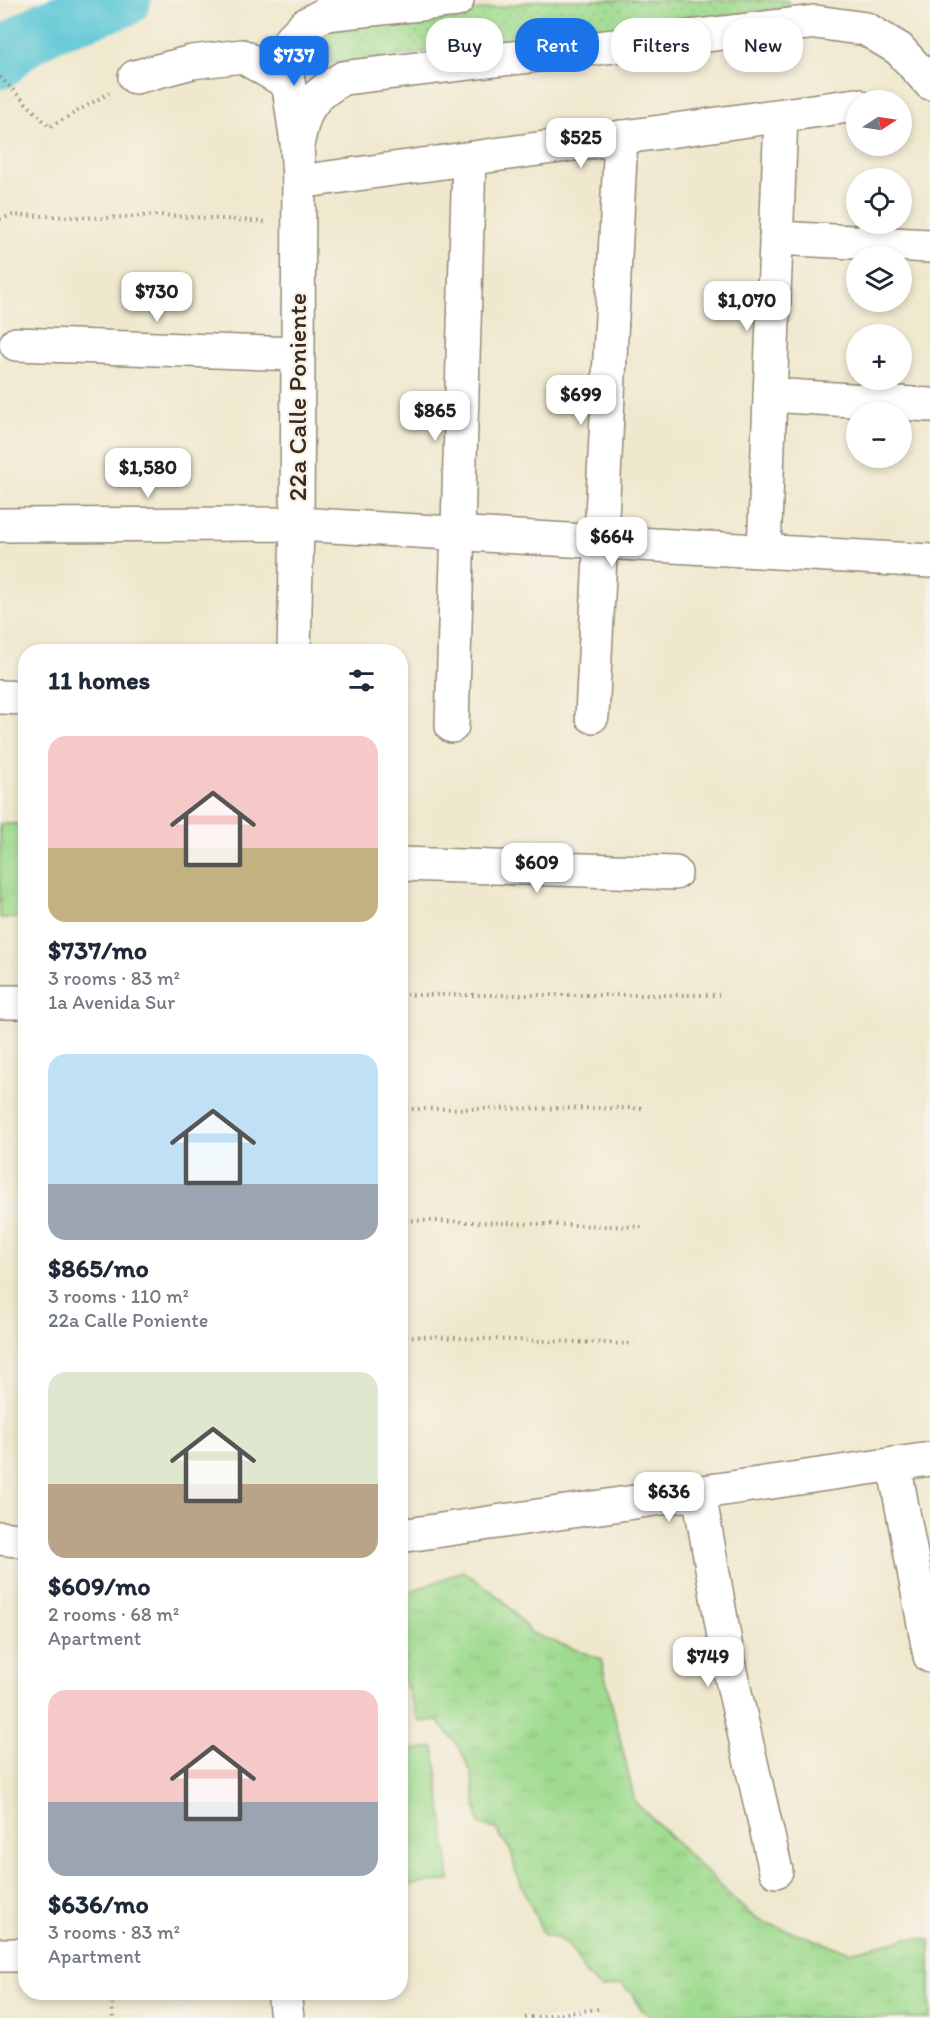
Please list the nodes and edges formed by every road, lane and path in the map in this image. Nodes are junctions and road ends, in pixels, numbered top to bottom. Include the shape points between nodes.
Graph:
1 (457, 0) edge
2 (290, 40) junction
3 (0, 77) edge
4 (135, 77) joint
5 (343, 78) junction
6 (288, 83) junction
7 (930, 83) edge
8 (846, 106) edge
9 (781, 116) junction
10 (621, 137) junction
11 (297, 143) junction
12 (470, 159) junction
13 (298, 182) junction
14 (0, 219) edge
15 (298, 222) junction
16 (776, 238) junction
17 (930, 246) edge
18 (16, 344) dead end
19 (297, 354) junction
20 (770, 395) junction
21 (930, 405) edge
22 (297, 524) junction
23 (0, 525) edge
24 (457, 534) junction
25 (601, 542) junction
26 (764, 551) junction
27 (930, 561) edge
28 (294, 644) edge
29 (0, 697) edge
30 (18, 698) edge
31 (592, 716) dead end
32 (452, 726) dead end
33 (408, 864) edge
34 (675, 873) dead end
35 (408, 995) edge
36 (719, 995) dead end
37 (0, 1002) edge
38 (18, 1002) edge
39 (644, 1108) dead end
40 (408, 1109) edge
41 (408, 1220) edge
42 (642, 1227) dead end
43 (408, 1336) edge
44 (634, 1344) dead end
45 (930, 1459) edge
46 (894, 1464) junction
47 (699, 1493) junction
48 (408, 1535) edge
49 (0, 1538) edge
50 (18, 1540) edge
51 (930, 1656) edge
52 (776, 1871) dead end
53 (0, 1955) edge
54 (18, 1955) edge
55 (112, 2000) edge
56 (285, 2000) edge
57 (598, 2009) dead end
58 (113, 2018) edge
59 (286, 2018) edge
60 (525, 2018) edge

1 - 2 street via 325,14 305,25
2 - 5 street via 309,66
2 - 6 street via 285,60
3 - 4 path via 50,127
4 - 6 street via 192,62 243,56
5 - 7 street via 816,22 866,29 899,49
5 - 11 street via 314,100 302,117
6 - 11 street
8 - 9 street
9 - 10 street
9 - 16 street
10 - 12 street
10 - 25 street
11 - 13 street, 22a Calle Poniente
12 - 13 street
12 - 24 street
13 - 15 street, 22a Calle Poniente
14 - 15 path via 13,215 160,215
15 - 19 street, 22a Calle Poniente
16 - 17 street
16 - 20 street
18 - 19 street
19 - 22 street, 22a Calle Poniente
20 - 21 street
20 - 26 street
22 - 23 street
22 - 24 street
22 - 28 street, 22a Calle Poniente
24 - 25 street
24 - 32 street
25 - 26 street
25 - 31 street
26 - 27 street
29 - 30 street
33 - 34 street
35 - 36 path
37 - 38 street
39 - 40 path
41 - 42 path
43 - 44 path
45 - 46 street
46 - 47 street
46 - 51 street
47 - 48 street
47 - 52 street via 730,1671
49 - 50 street
53 - 54 street
55 - 58 path
56 - 59 street
57 - 60 path

